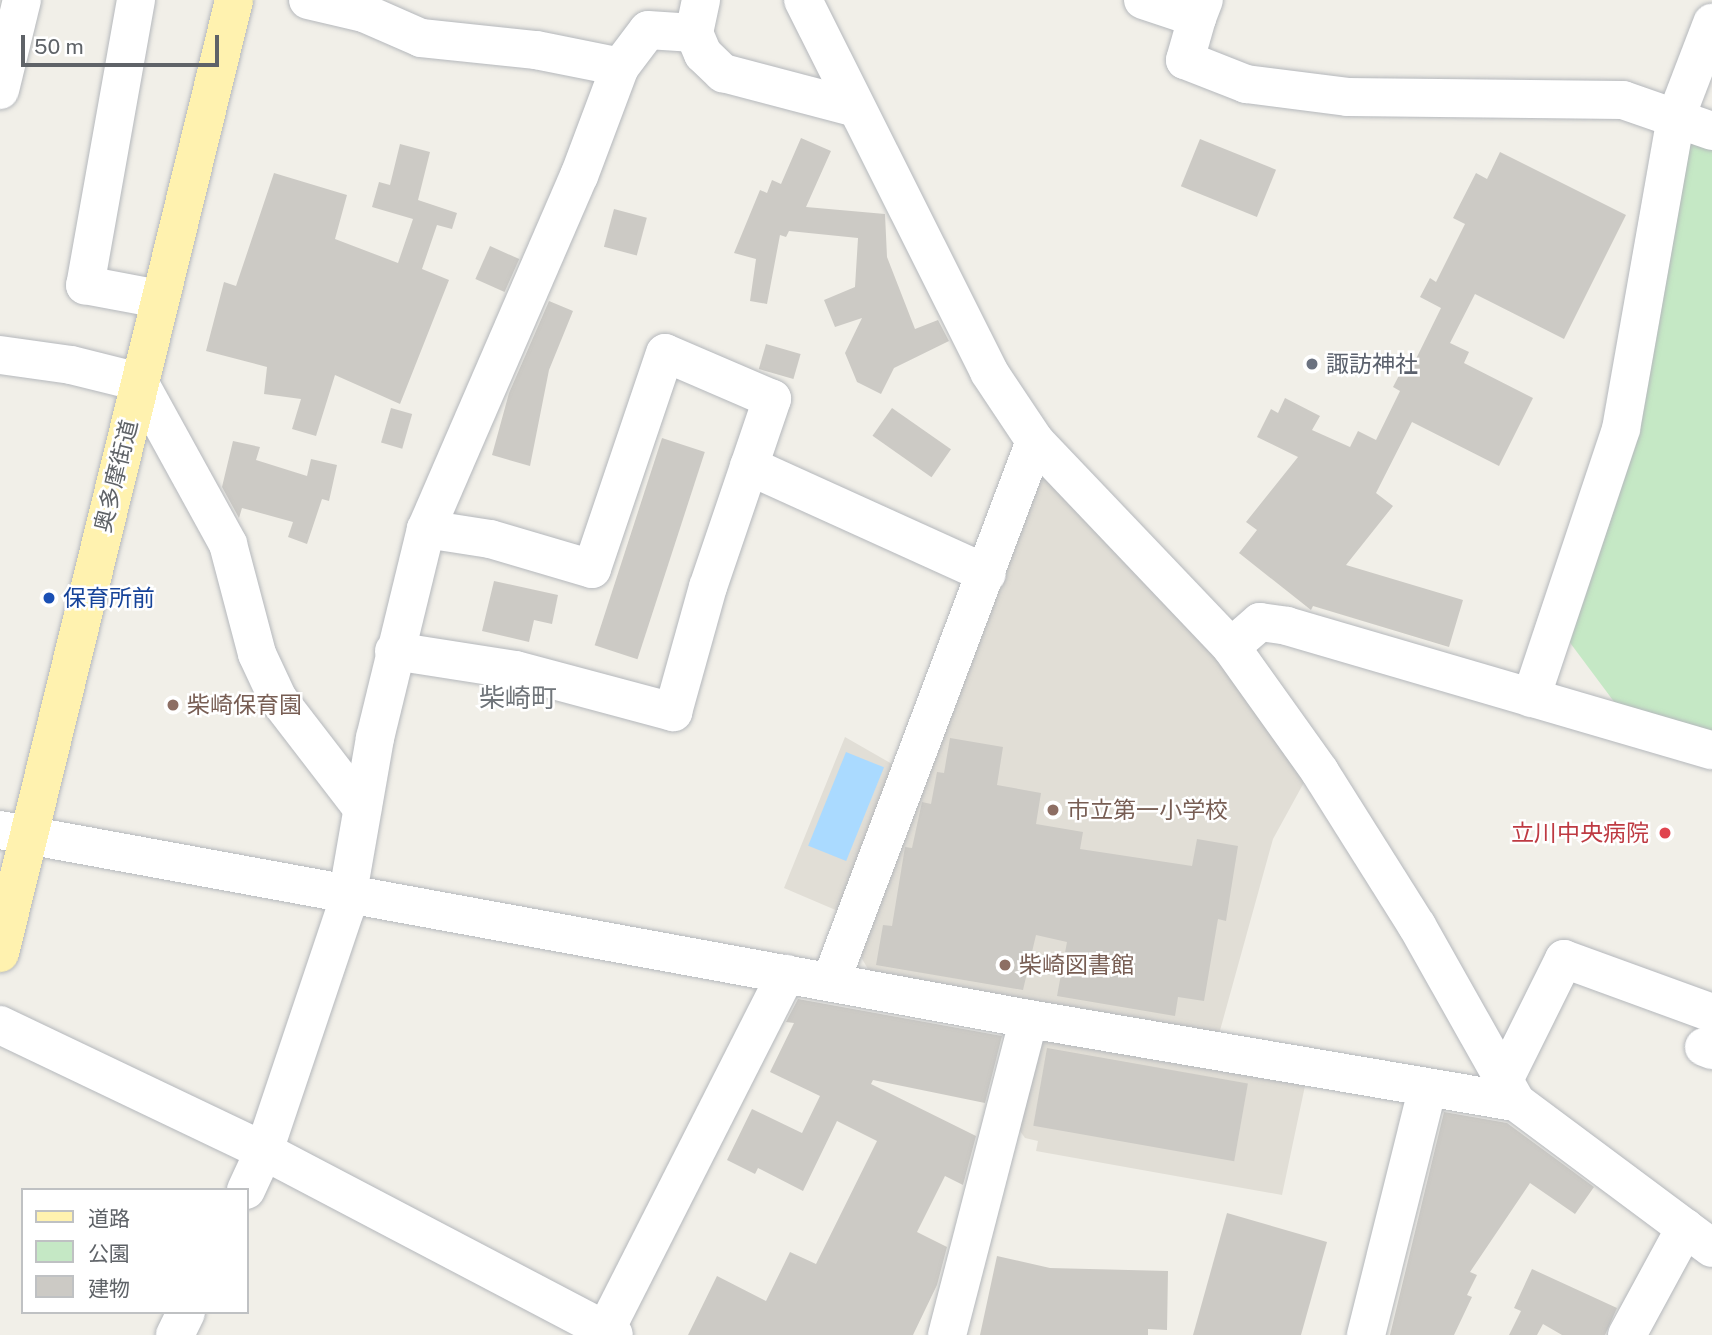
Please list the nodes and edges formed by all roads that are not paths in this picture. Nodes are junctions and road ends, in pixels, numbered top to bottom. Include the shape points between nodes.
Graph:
1 (22, 0) edge
2 (136, 0) edge
3 (234, 0) edge
4 (308, 0) edge
5 (803, 0) edge
6 (1143, 0) edge
7 (1201, 9) edge
8 (697, 17) edge
9 (1712, 23) edge
10 (620, 67) junction
11 (0, 90) edge
12 (853, 107) junction
13 (1676, 117) junction
14 (1712, 131) edge
15 (159, 299) junction
16 (0, 355) edge
17 (139, 382) junction
18 (1035, 441) junction
19 (749, 466) junction
20 (426, 529) junction
21 (987, 574) junction
22 (1231, 647) junction
23 (394, 651) junction
24 (1531, 698) junction
25 (1712, 750) edge
26 (362, 808) junction
27 (14, 832) edge
28 (348, 894) junction
29 (0, 953) edge
30 (786, 974) junction
31 (831, 982) junction
32 (1029, 1019) junction
33 (0, 1025) edge
34 (1710, 1037) edge
35 (1427, 1090) junction
36 (1510, 1091) junction
37 (264, 1151) junction
38 (247, 1188) edge
39 (1698, 1238) edge
40 (185, 1314) edge
41 (607, 1334) edge
42 (175, 1335) edge
43 (947, 1335) edge
44 (1366, 1335) edge
45 (1627, 1335) edge

1 - 11 street
2 - 15 street via 85,285
3 - 15 main road, 奥多摩街道
4 - 10 street via 364,13 421,38 536,50
5 - 12 street
6 - 7 street
7 - 13 street via 1185,60 1246,84 1347,97 1623,100
8 - 10 street via 648,30
8 - 12 street via 703,54 723,73
9 - 13 street
10 - 20 street via 579,176
12 - 18 street via 989,372
13 - 14 street
13 - 24 street via 1620,429
15 - 17 main road, 奥多摩街道
16 - 17 street via 71,365
17 - 26 street via 228,544 257,654 278,699
17 - 27 main road, 奥多摩街道
18 - 21 street
18 - 22 street
19 - 20 street via 772,399 666,353 592,569 490,539
19 - 21 street
19 - 23 street via 673,712 516,670
20 - 23 street
21 - 31 street
22 - 24 street via 1260,622 1287,626
22 - 36 street via 1321,772 1417,926
23 - 26 street
24 - 25 street
26 - 28 street
27 - 28 street
27 - 29 main road, 奥多摩街道
28 - 30 street
28 - 37 street
30 - 31 street
30 - 41 street
31 - 32 street
32 - 35 street
32 - 43 street
33 - 37 street
34 - 36 street via 1564,959
35 - 36 street
35 - 44 street
36 - 39 street
37 - 38 street
37 - 41 street
39 - 45 street
40 - 42 street

